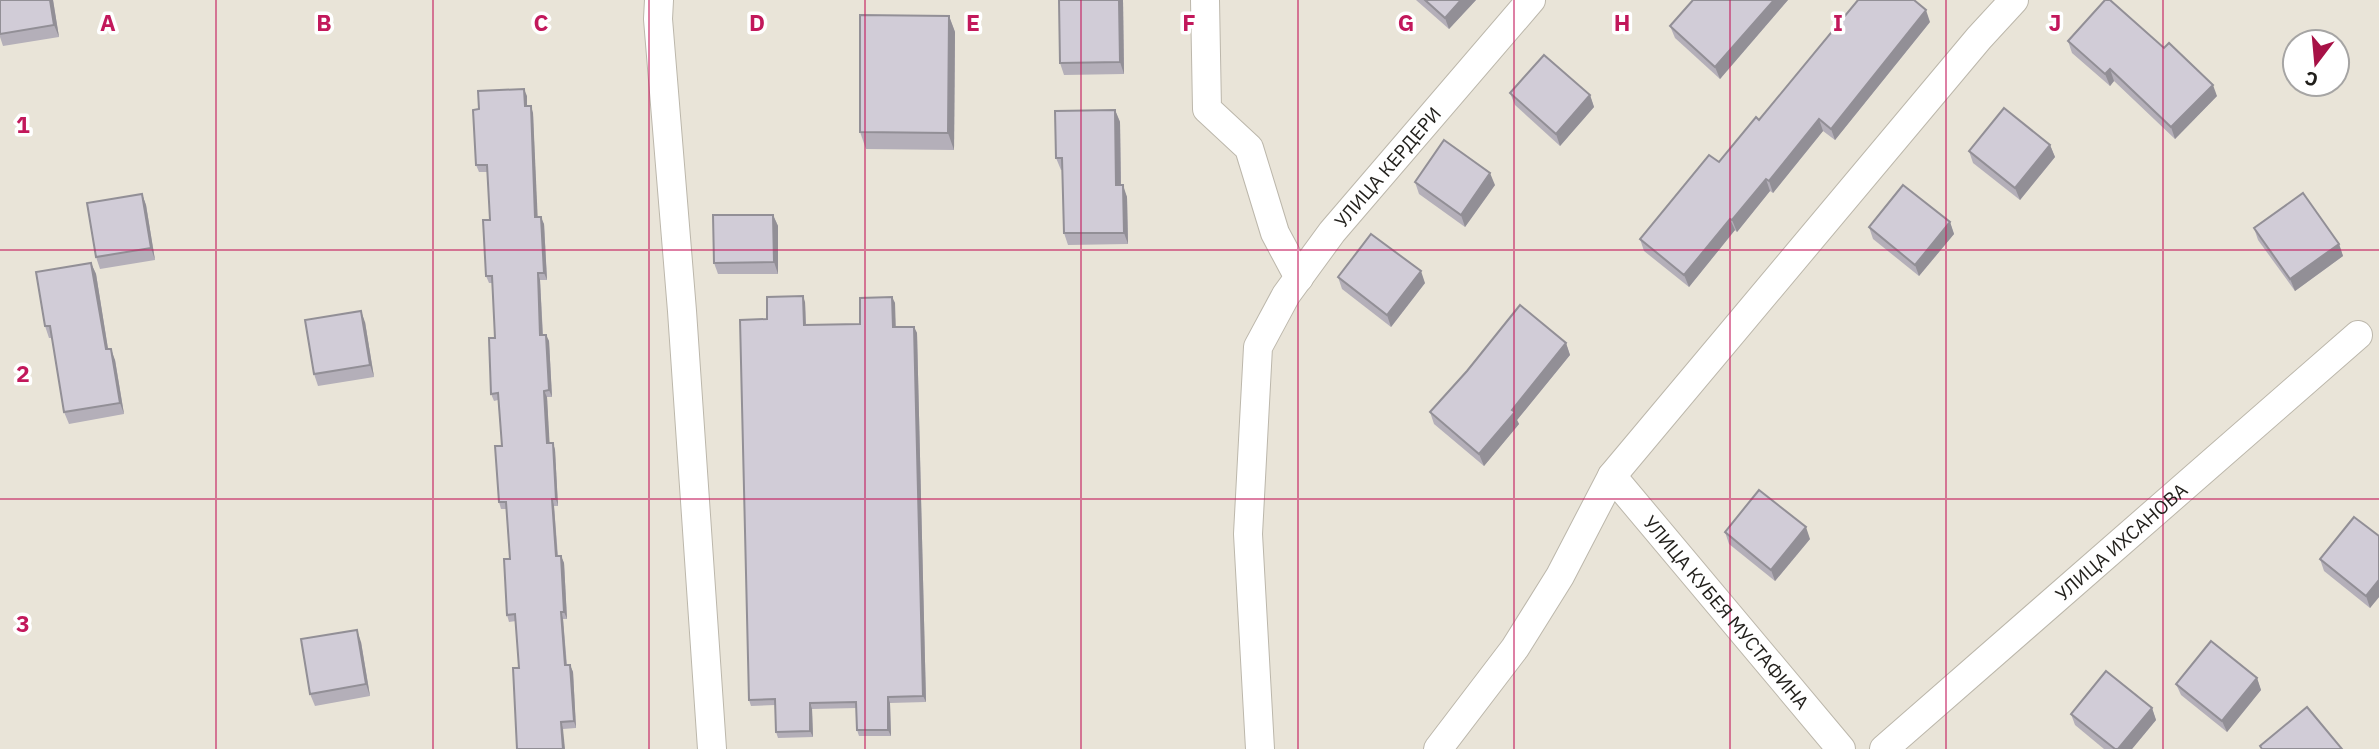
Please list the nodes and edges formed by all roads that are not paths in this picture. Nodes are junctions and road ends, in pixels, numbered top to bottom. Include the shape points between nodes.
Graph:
1 (659, 0) edge
2 (1205, 0) edge
3 (1531, 0) edge
4 (2014, 0) edge
5 (1299, 278) junction
6 (2358, 335) dead end
7 (1612, 476) junction
8 (712, 749) edge
9 (1260, 749) edge
10 (1438, 749) edge
11 (1841, 749) edge
12 (1884, 749) edge

1 - 8 street
2 - 5 street via 1207,109 1249,148 1275,233
3 - 5 street, УЛИЦА КЕРДЕРИ via 1332,232
4 - 7 street
5 - 9 street, УЛИЦА КЕРДЕРИ via 1258,347 1248,534
6 - 12 street, УЛИЦА ИХСАНОВА
7 - 10 street via 1528,628
7 - 11 street, УЛИЦА КУБЕЯ МУСТАФИНА

